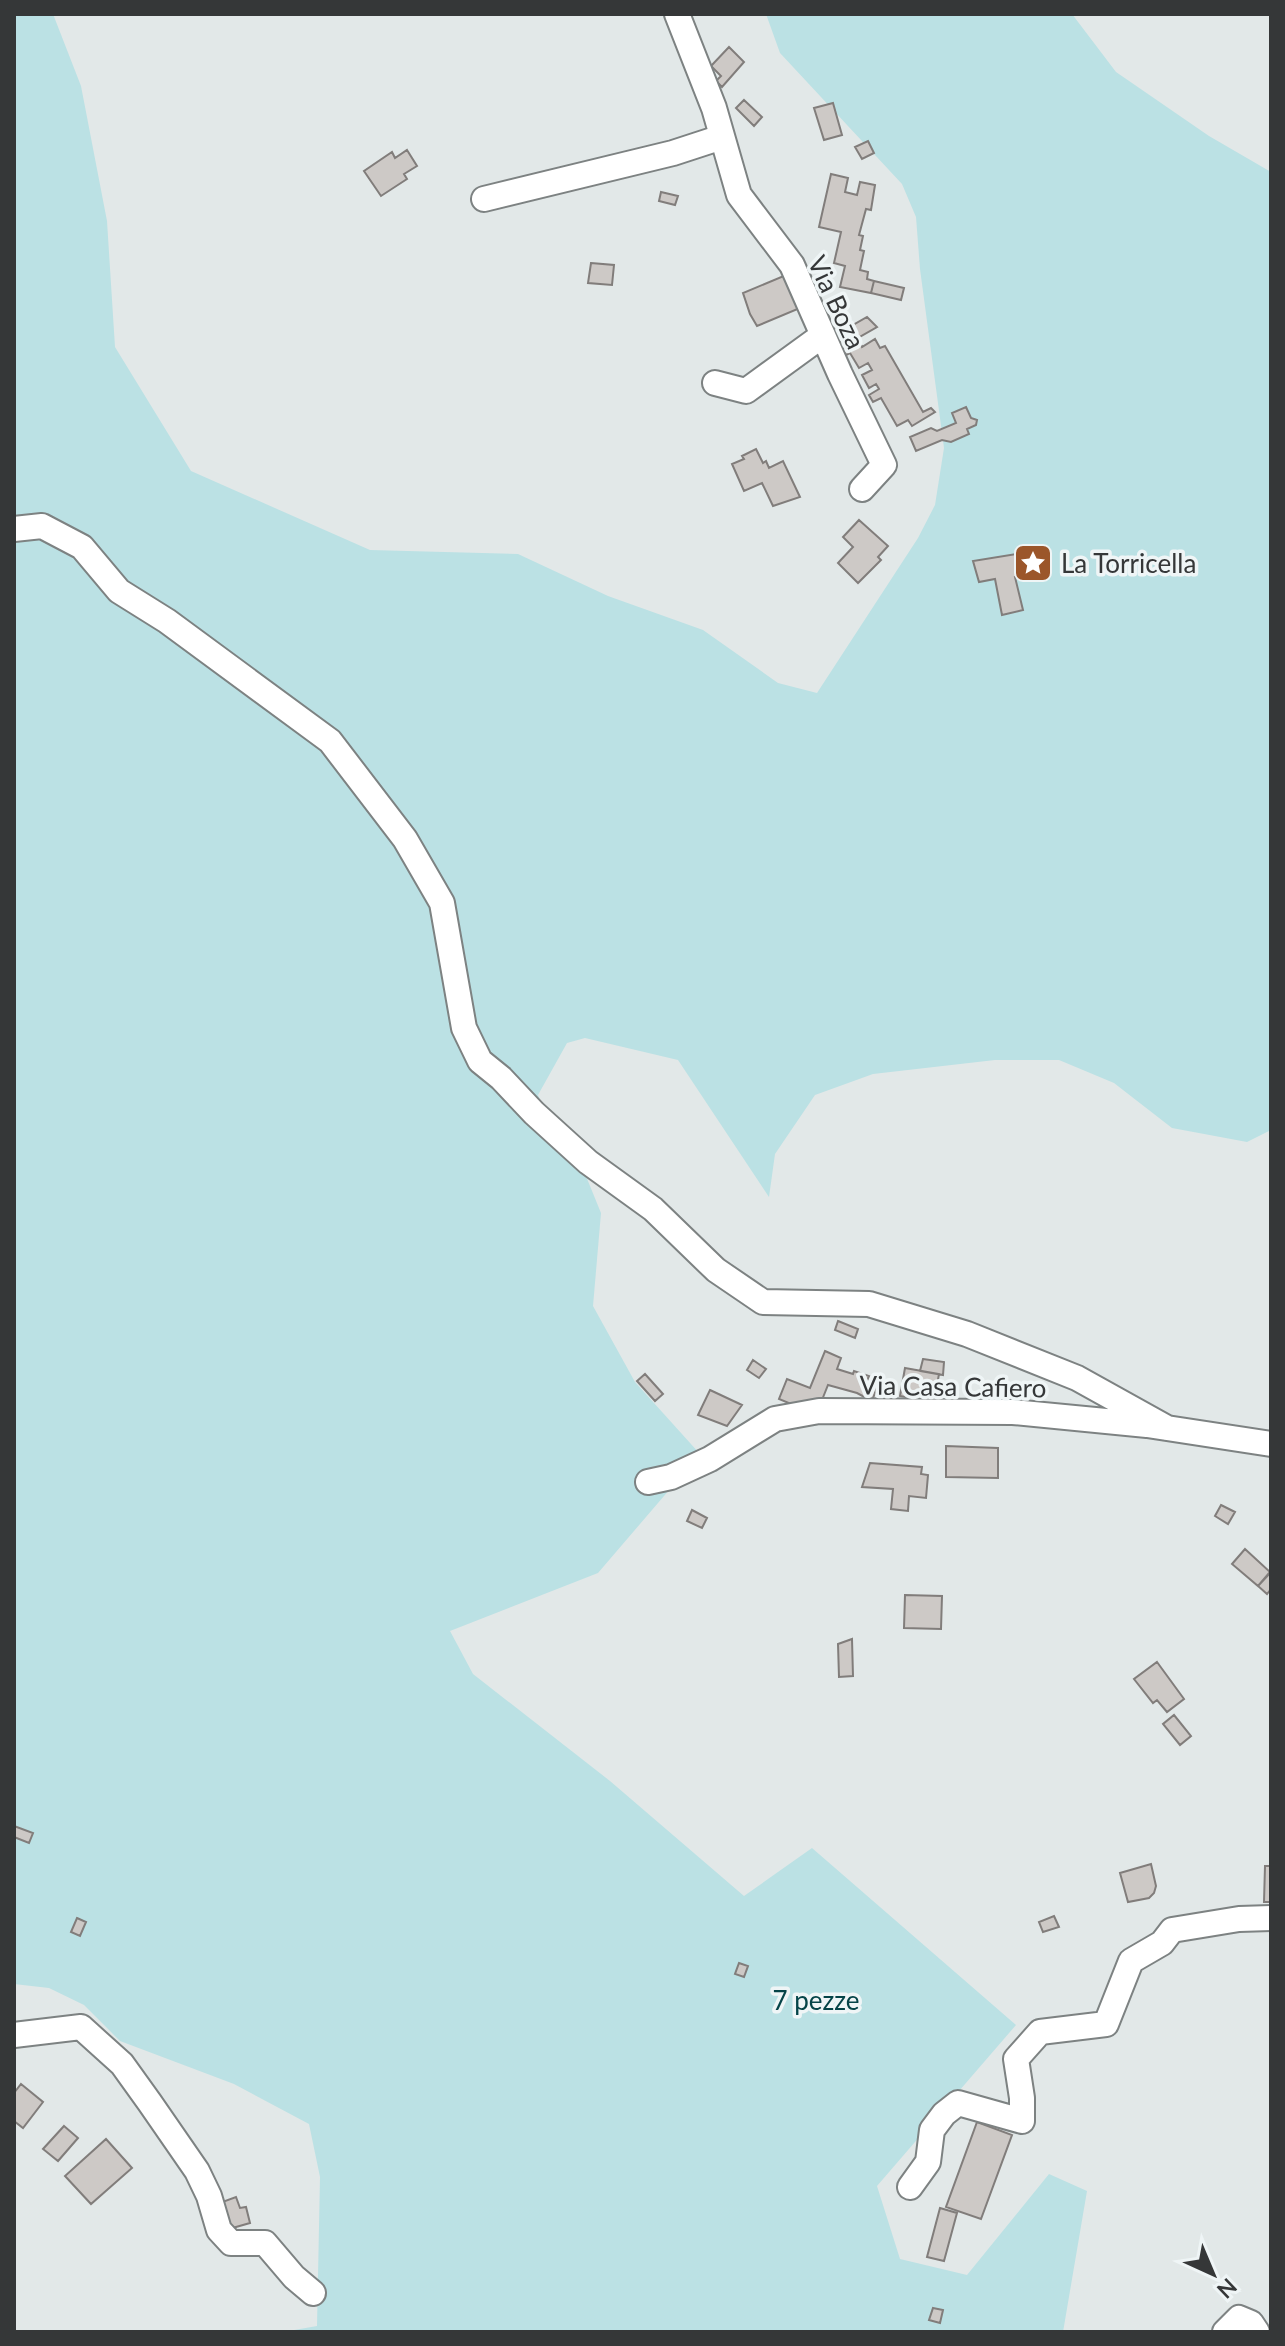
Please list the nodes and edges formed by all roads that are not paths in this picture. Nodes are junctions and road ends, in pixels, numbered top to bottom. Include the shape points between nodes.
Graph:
1 (677, 14) edge
2 (722, 137) junction
3 (484, 199) dead end
4 (823, 335) junction
5 (715, 383) dead end
6 (862, 489) dead end
7 (14, 529) edge
8 (1167, 1428) junction
9 (1271, 1444) edge
10 (648, 1482) dead end
11 (1271, 1918) edge
12 (14, 2035) edge
13 (910, 2187) dead end
14 (313, 2293) dead end
15 (1225, 2332) edge
16 (1257, 2332) edge

1 - 2 street, Via Boza
2 - 3 street
2 - 4 street, Via Boza via 739,195 792,265
4 - 5 street via 746,391
4 - 6 street, Via Boza via 884,465
7 - 8 street via 42,526 82,547 119,591 330,741 405,839 442,903 464,1028 480,1061 588,1162 653,1209 716,1270 763,1302 869,1304 967,1334 1077,1378
8 - 9 street, Via Casa Cafiero
8 - 10 street, Via Casa Cafiero via 1013,1412 819,1411 775,1419 710,1459
11 - 13 street via 1172,1930 1162,1943 1131,1961 1106,2024 1040,2032 1016,2059 1022,2121 958,2103 932,2130 928,2162
12 - 14 street via 81,2027 122,2064 197,2171 219,2230 231,2243 265,2243
15 - 16 street via 1239,2318

